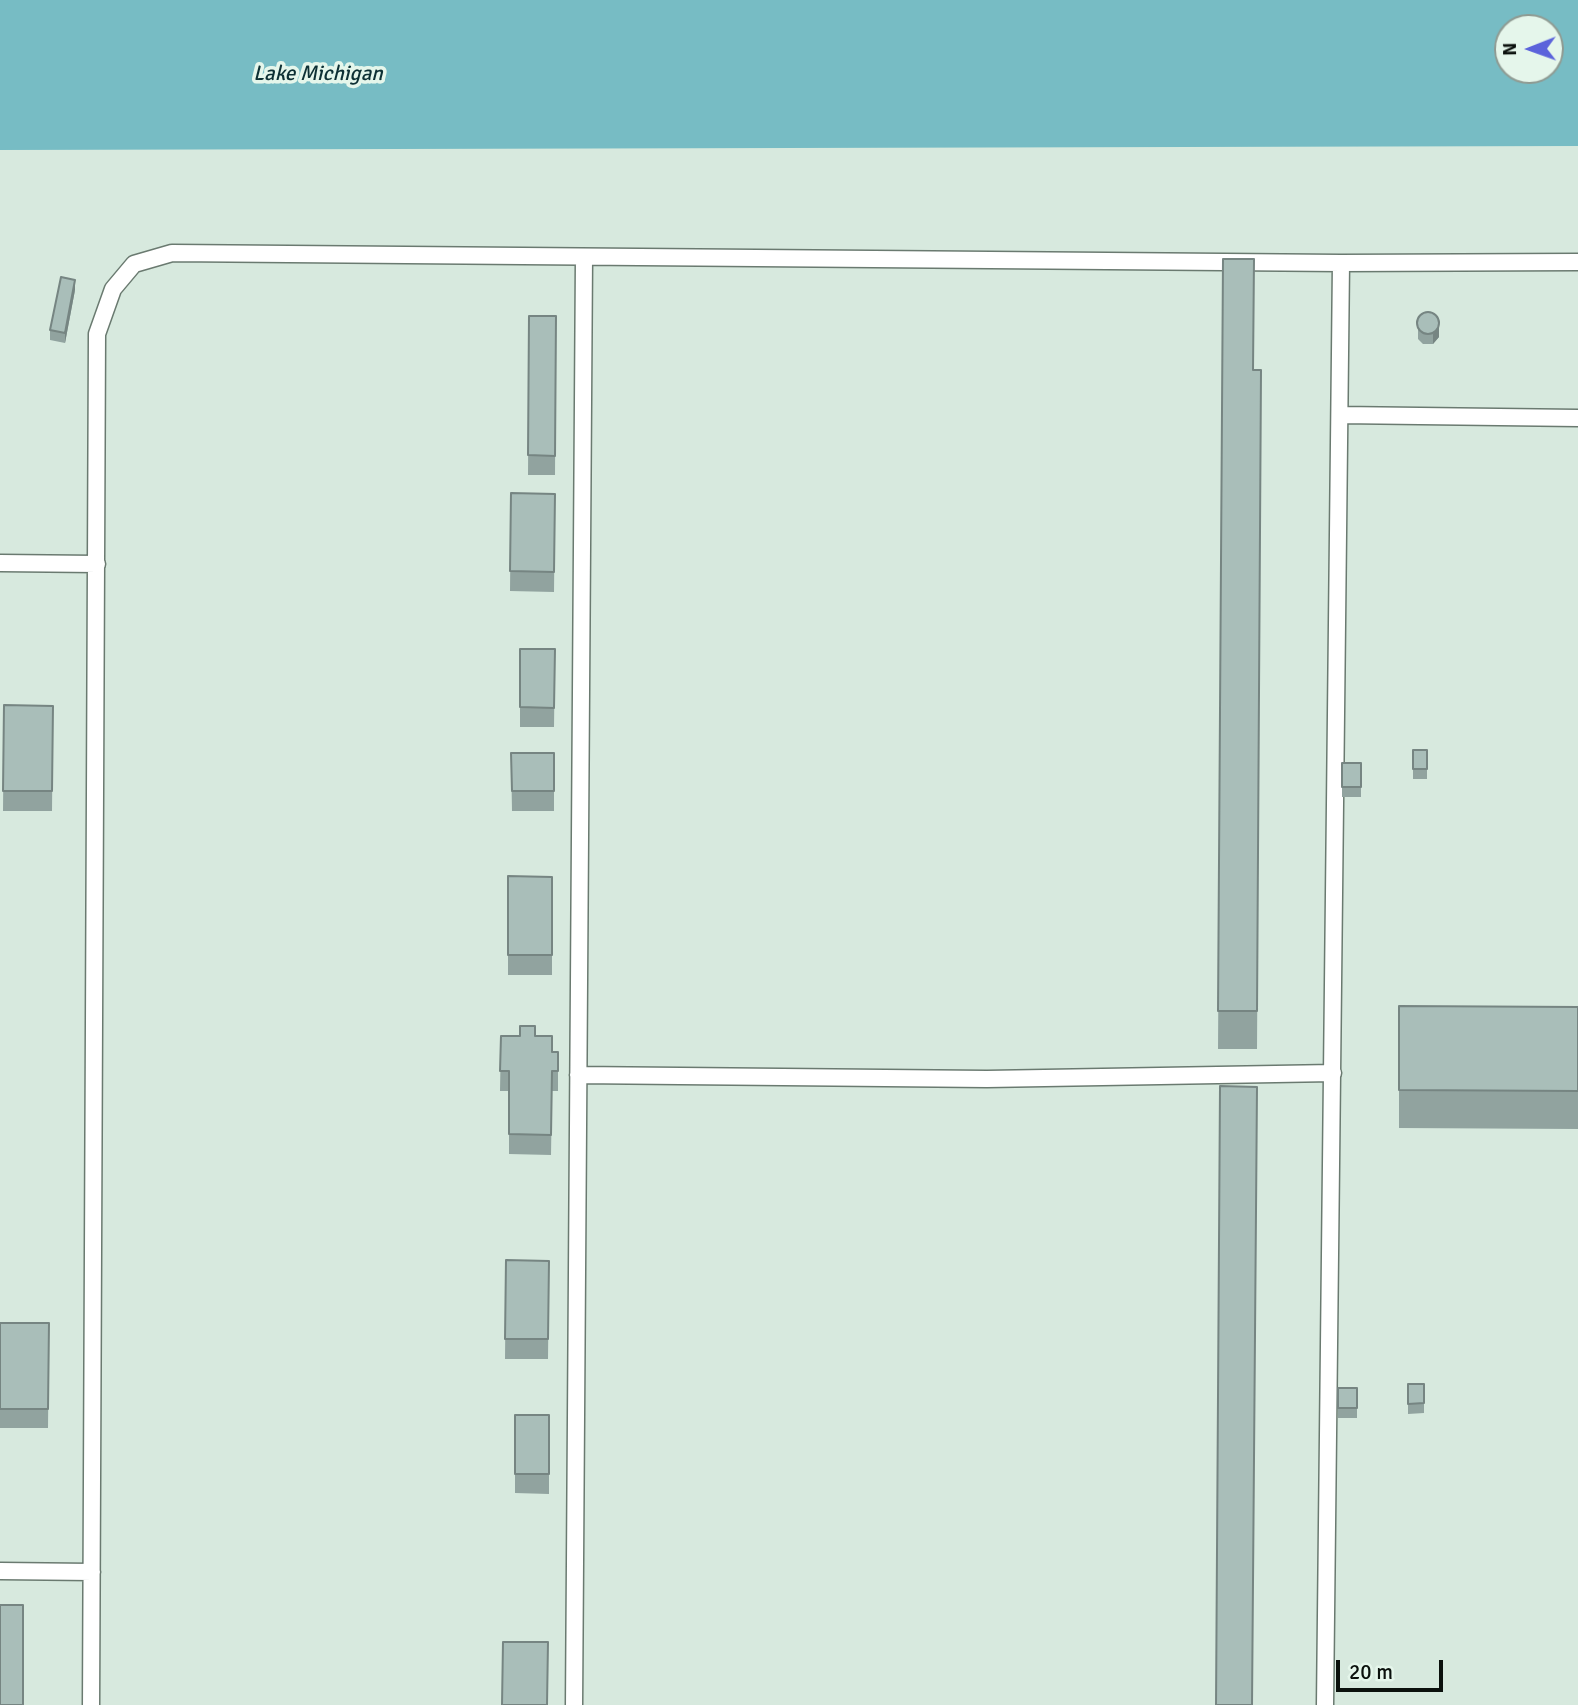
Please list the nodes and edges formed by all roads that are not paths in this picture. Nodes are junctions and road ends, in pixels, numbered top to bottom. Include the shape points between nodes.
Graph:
1 (583, 257) junction
2 (1341, 262) junction
3 (1578, 262) edge
4 (1341, 415) junction
5 (1578, 418) edge
6 (0, 563) edge
7 (97, 564) junction
8 (1333, 1073) junction
9 (578, 1075) junction
10 (0, 1571) edge
11 (92, 1572) junction
12 (91, 1705) edge
13 (574, 1705) edge
14 (1325, 1705) edge

1 - 2 lane
1 - 7 lane via 172,253 134,264 113,289 97,334
1 - 9 lane
2 - 3 lane
2 - 4 lane
4 - 5 lane
4 - 8 lane
6 - 7 lane
7 - 11 lane
8 - 9 lane via 986,1079
8 - 14 lane
9 - 13 lane
10 - 11 lane
11 - 12 lane

